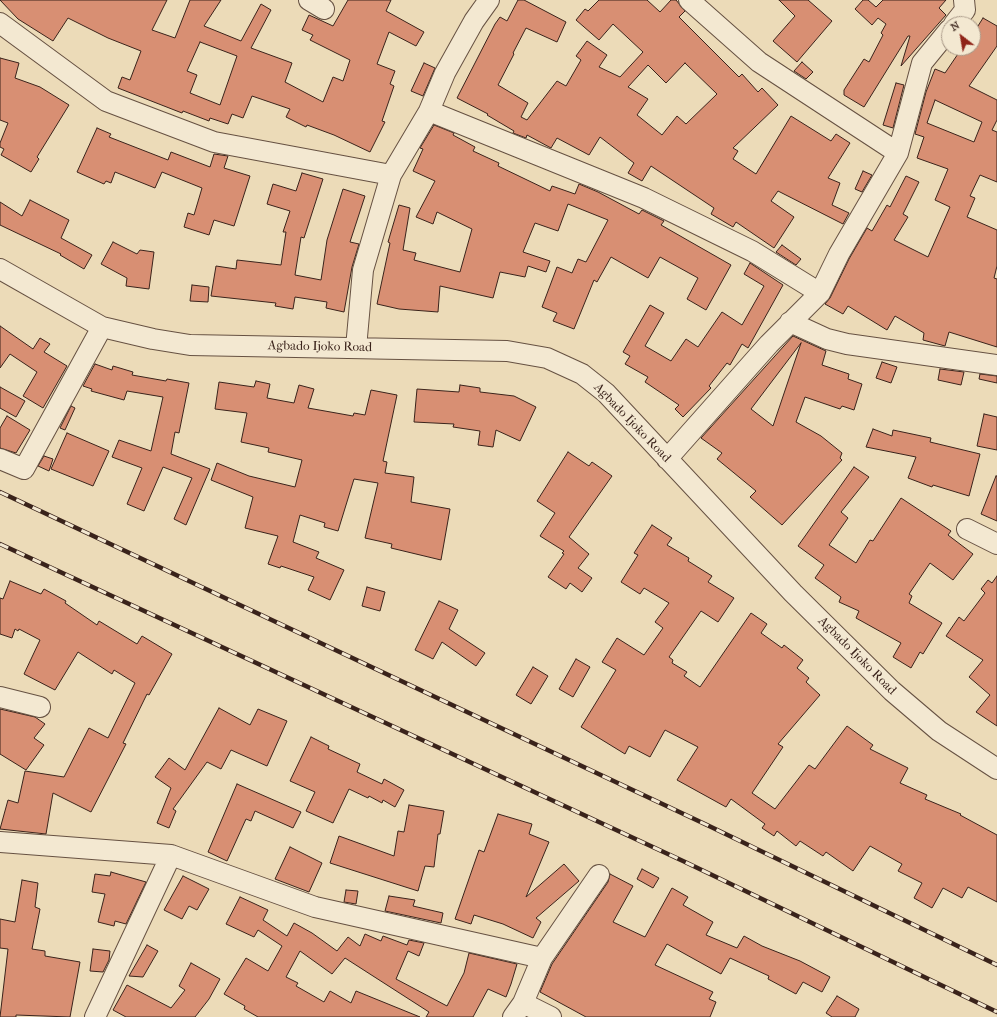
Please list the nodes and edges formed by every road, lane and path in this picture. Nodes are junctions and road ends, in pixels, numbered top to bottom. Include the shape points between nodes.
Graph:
1 (489, 0) edge
2 (689, 0) edge
3 (964, 0) edge
4 (960, 16) edge
5 (0, 23) edge
6 (941, 40) edge
7 (429, 111) junction
8 (898, 153) junction
9 (391, 175) junction
10 (0, 269) edge
11 (820, 293) junction
12 (790, 322) junction
13 (102, 327) junction
14 (356, 348) junction
15 (997, 365) edge
16 (667, 458) junction
17 (0, 459) edge
18 (968, 529) dead end
19 (997, 544) edge
20 (0, 697) edge
21 (40, 707) dead end
22 (997, 769) edge
23 (0, 842) edge
24 (171, 855) junction
25 (599, 876) dead end
26 (542, 958) junction
27 (518, 1010) edge
28 (95, 1017) edge
29 (551, 1017) edge

1 - 7 street via 449,66
2 - 8 street via 759,62
3 - 4 street via 965,10
5 - 9 street via 106,101 214,142
6 - 8 street via 922,63
7 - 9 street
7 - 11 street via 644,198 752,251
8 - 11 street via 839,254
9 - 14 street via 363,270
10 - 13 street, Agbado Ijoko Road
11 - 12 street
12 - 15 street via 827,339 846,344
12 - 16 street
13 - 14 street, Agbado Ijoko Road via 190,344
13 - 17 street via 24,469
14 - 16 street, Agbado Ijoko Road via 507,351 547,358 582,374 606,393
16 - 22 street, Agbado Ijoko Road via 793,593 892,691 939,731
18 - 19 street
20 - 21 street
23 - 24 street
24 - 26 street via 315,907
24 - 28 street
25 - 26 street
26 - 27 street
27 - 29 street

